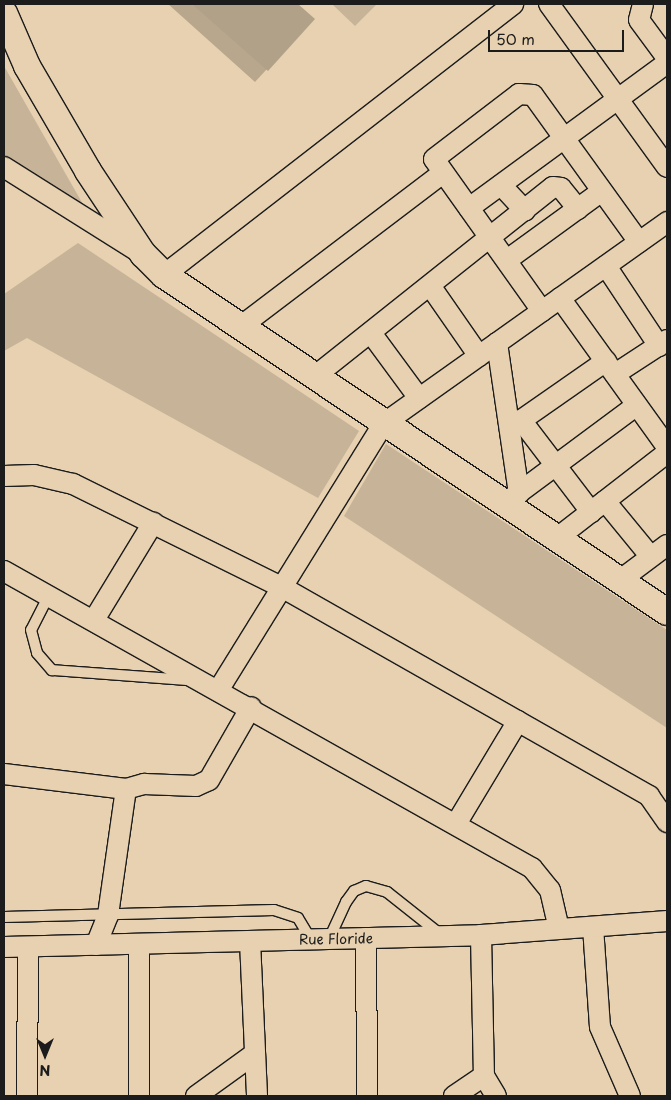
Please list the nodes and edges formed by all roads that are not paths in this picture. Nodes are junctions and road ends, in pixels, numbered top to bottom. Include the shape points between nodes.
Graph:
1 (513, 4) edge
2 (549, 4) edge
3 (643, 4) edge
4 (4, 13) edge
5 (667, 58) edge
6 (667, 63) edge
7 (617, 98) junction
8 (565, 138) junction
9 (4, 167) edge
10 (667, 168) edge
11 (444, 173) junction
12 (501, 184) junction
13 (602, 191) junction
14 (469, 208) junction
15 (578, 209) junction
16 (524, 211) junction
17 (667, 222) edge
18 (492, 240) junction
19 (639, 242) junction
20 (143, 254) junction
21 (507, 260) junction
22 (606, 266) junction
23 (164, 275) junction
24 (431, 287) junction
25 (560, 298) junction
26 (542, 311) junction
27 (240, 327) junction
28 (371, 333) junction
29 (498, 343) junction
30 (663, 343) edge
31 (479, 356) junction
32 (610, 368) junction
33 (314, 377) junction
34 (420, 398) junction
35 (637, 406) junction
36 (383, 424) junction
37 (516, 424) junction
38 (666, 443) edge
39 (556, 466) junction
40 (4, 476) edge
41 (512, 498) junction
42 (598, 506) junction
43 (153, 523) junction
44 (556, 539) junction
45 (667, 545) edge
46 (651, 557) junction
47 (4, 571) edge
48 (619, 581) junction
49 (285, 589) junction
50 (49, 595) junction
51 (667, 612) edge
52 (94, 620) junction
53 (211, 685) junction
54 (251, 707) junction
55 (518, 721) junction
56 (4, 774) edge
57 (126, 789) junction
58 (667, 822) edge
59 (456, 824) junction
60 (108, 915) junction
61 (4, 917) edge
62 (667, 921) edge
63 (593, 927) junction
64 (559, 929) junction
65 (443, 936) junction
66 (481, 936) junction
67 (366, 938) junction
68 (320, 940) junction
69 (250, 941) junction
70 (139, 944) junction
71 (96, 945) junction
72 (4, 947) edge
73 (28, 947) junction
74 (254, 1054) junction
75 (484, 1076) junction
76 (27, 1096) edge
77 (139, 1096) edge
78 (196, 1096) edge
79 (257, 1096) edge
80 (367, 1096) edge
81 (454, 1096) edge
82 (496, 1096) edge
83 (630, 1096) edge

1 - 23 street
2 - 7 street
3 - 5 street via 639,20
4 - 20 street via 27,66
6 - 7 street
7 - 8 street
7 - 10 street
8 - 11 street via 533,95 523,92 436,154
8 - 12 street
8 - 13 street
9 - 20 street
11 - 14 street
11 - 27 street
12 - 14 street
12 - 16 street
13 - 15 street
13 - 19 street
14 - 18 street
15 - 16 street via 555,186
15 - 21 street
16 - 18 street
17 - 19 street
18 - 21 street
18 - 24 street
19 - 22 street
20 - 23 street
21 - 26 street
22 - 25 street
22 - 30 street
23 - 27 street
24 - 28 street
24 - 31 street
25 - 26 street
25 - 32 street
26 - 29 street
27 - 33 street
28 - 33 street
28 - 34 street
29 - 31 street
29 - 37 street
30 - 32 street
31 - 34 street
32 - 35 street
32 - 37 street
33 - 36 street
34 - 36 street
35 - 38 street
35 - 39 street
36 - 41 street
36 - 49 street
37 - 39 street
37 - 41 street
38 - 42 street
39 - 41 street
39 - 42 street
40 - 43 street via 54,478
41 - 44 street
42 - 44 street
42 - 46 street
43 - 49 street
43 - 52 street
44 - 48 street
45 - 46 street
46 - 48 street
47 - 50 street
48 - 51 street
49 - 53 street
49 - 55 street
50 - 52 street
50 - 53 lane via 31,630 36,653 52,670
52 - 53 street
53 - 54 street
54 - 57 street via 209,780 188,788 144,784
54 - 59 street
55 - 58 street via 649,796
55 - 59 street
56 - 57 street
57 - 60 street
59 - 64 street via 544,879
60 - 61 lane
60 - 68 lane via 289,912
60 - 71 street
62 - 63 street, Rue Floride
63 - 64 street, Rue Floride
63 - 83 street via 600,1027
64 - 66 street, Rue Floride
65 - 66 street, Rue Floride
65 - 67 street, Rue Floride
65 - 68 lane via 387,892 366,886 354,890
66 - 75 street
67 - 68 street, Rue Floride
67 - 80 street
68 - 69 street, Rue Floride
69 - 70 street, Rue Floride
69 - 74 street
70 - 71 street, Rue Floride
70 - 77 street
71 - 73 street, Rue Floride
72 - 73 street, Rue Floride
73 - 76 street
74 - 78 street
74 - 79 street
75 - 81 street
75 - 82 street

